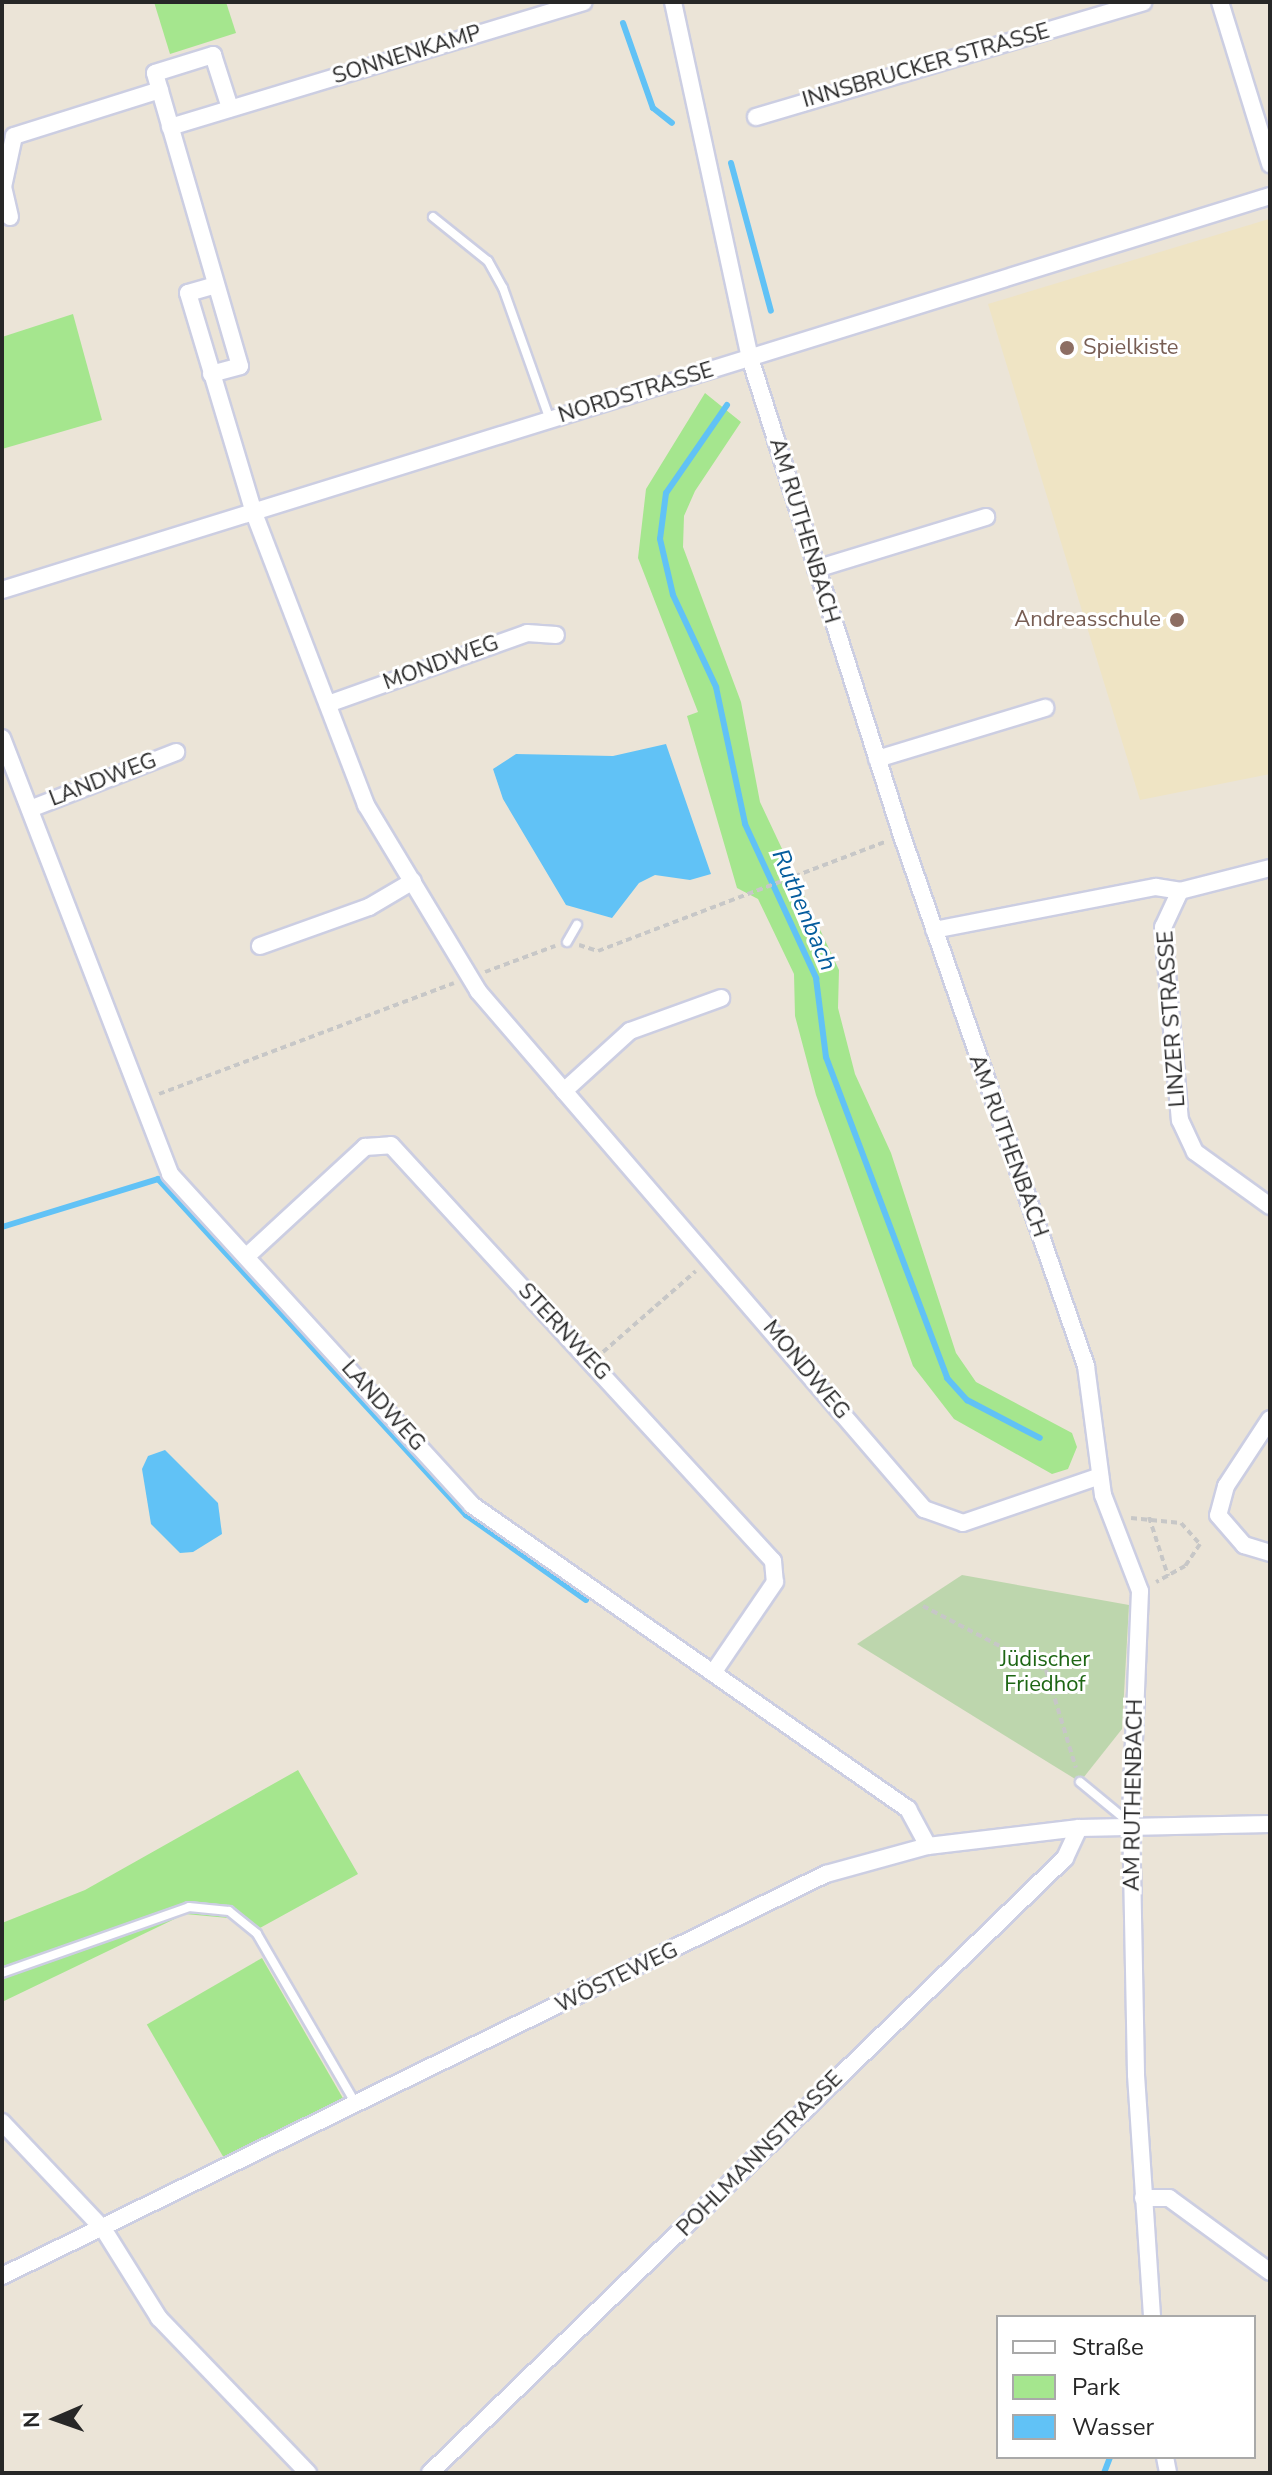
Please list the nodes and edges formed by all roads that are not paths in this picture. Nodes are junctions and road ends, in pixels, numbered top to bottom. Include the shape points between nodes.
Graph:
1 (584, 2) edge
2 (673, 2) edge
3 (1143, 2) edge
4 (1220, 2) edge
5 (160, 90) junction
6 (230, 108) junction
7 (756, 117) dead end
8 (170, 127) junction
9 (8, 134) edge
10 (1270, 164) edge
11 (1270, 196) edge
12 (10, 217) dead end
13 (433, 217) dead end
14 (216, 285) junction
15 (750, 358) junction
16 (211, 374) junction
17 (550, 420) junction
18 (254, 513) junction
19 (986, 517) dead end
20 (816, 569) junction
21 (2, 590) edge
22 (556, 635) dead end
23 (328, 704) junction
24 (1045, 708) dead end
25 (2, 738) edge
26 (176, 752) dead end
27 (877, 759) junction
28 (30, 809) junction
29 (1270, 868) edge
30 (413, 881) junction
31 (1180, 891) junction
32 (577, 925) dead end
33 (934, 930) junction
34 (567, 942) road end
35 (260, 946) dead end
36 (721, 998) dead end
37 (564, 1091) junction
38 (1270, 1206) edge
39 (247, 1256) junction
40 (1270, 1419) edge
41 (1100, 1476) junction
42 (1270, 1553) edge
43 (713, 1673) junction
44 (1080, 1782) road end
45 (1131, 1824) junction
46 (1270, 1824) edge
47 (1079, 1828) junction
48 (928, 1846) junction
49 (2, 1973) edge
50 (358, 2107) junction
51 (2, 2122) edge
52 (1143, 2198) junction
53 (104, 2230) junction
54 (1270, 2272) edge
55 (2, 2276) edge
56 (1152, 2315) edge
57 (308, 2473) edge
58 (430, 2473) edge

1 - 6 street, SONNENKAMP
2 - 15 street, AM RUTHENBACH
3 - 7 street, INNSBRUCKER STRASSE
4 - 10 street
5 - 6 street via 155,73 213,55
5 - 8 street
5 - 9 street
6 - 8 street, SONNENKAMP
8 - 14 street
9 - 12 street via 3,187
11 - 15 street, NORDSTRASSE
13 - 17 lane via 496,274
14 - 16 street via 188,293
14 - 16 street via 240,366
15 - 17 street, NORDSTRASSE
15 - 20 street, AM RUTHENBACH
16 - 18 street
17 - 18 street, NORDSTRASSE
18 - 21 street, NORDSTRASSE
18 - 23 street, MONDWEG
19 - 20 street
20 - 27 street, AM RUTHENBACH
22 - 23 street, MONDWEG via 527,633
23 - 30 street, MONDWEG via 366,805
24 - 27 street
25 - 28 street, LANDWEG
26 - 28 street, LANDWEG
27 - 33 street, AM RUTHENBACH
28 - 39 street, LANDWEG via 170,1174
29 - 31 street
30 - 35 street via 369,907
30 - 37 street, MONDWEG via 470,977
31 - 33 street via 1156,887
31 - 38 street, LINZER STRASSE via 1163,927 1180,1120 1195,1152
32 - 34 lane
33 - 41 street, AM RUTHENBACH via 1086,1366
36 - 37 street via 630,1031
37 - 41 street, MONDWEG via 924,1509 944,1521 963,1523
39 - 43 street, LANDWEG via 472,1505
39 - 43 street, STERNWEG via 365,1147 391,1145 773,1561 775,1582
40 - 42 street via 1226,1486 1218,1515 1244,1545
41 - 45 street, AM RUTHENBACH via 1140,1591
43 - 48 street, LANDWEG via 908,1809
44 - 45 lane
45 - 46 street, WÖSTEWEG
45 - 47 street, WÖSTEWEG
45 - 52 street, AM RUTHENBACH
47 - 48 street, WÖSTEWEG
47 - 58 street, POHLMANNSTRASSE via 1065,1858
48 - 50 street, WÖSTEWEG via 826,1874
49 - 50 lane via 189,1907 229,1911 257,1934
50 - 53 street, WÖSTEWEG
51 - 53 street
52 - 54 street via 1169,2198
52 - 56 street, AM RUTHENBACH
53 - 55 street, WÖSTEWEG
53 - 57 street via 159,2318

